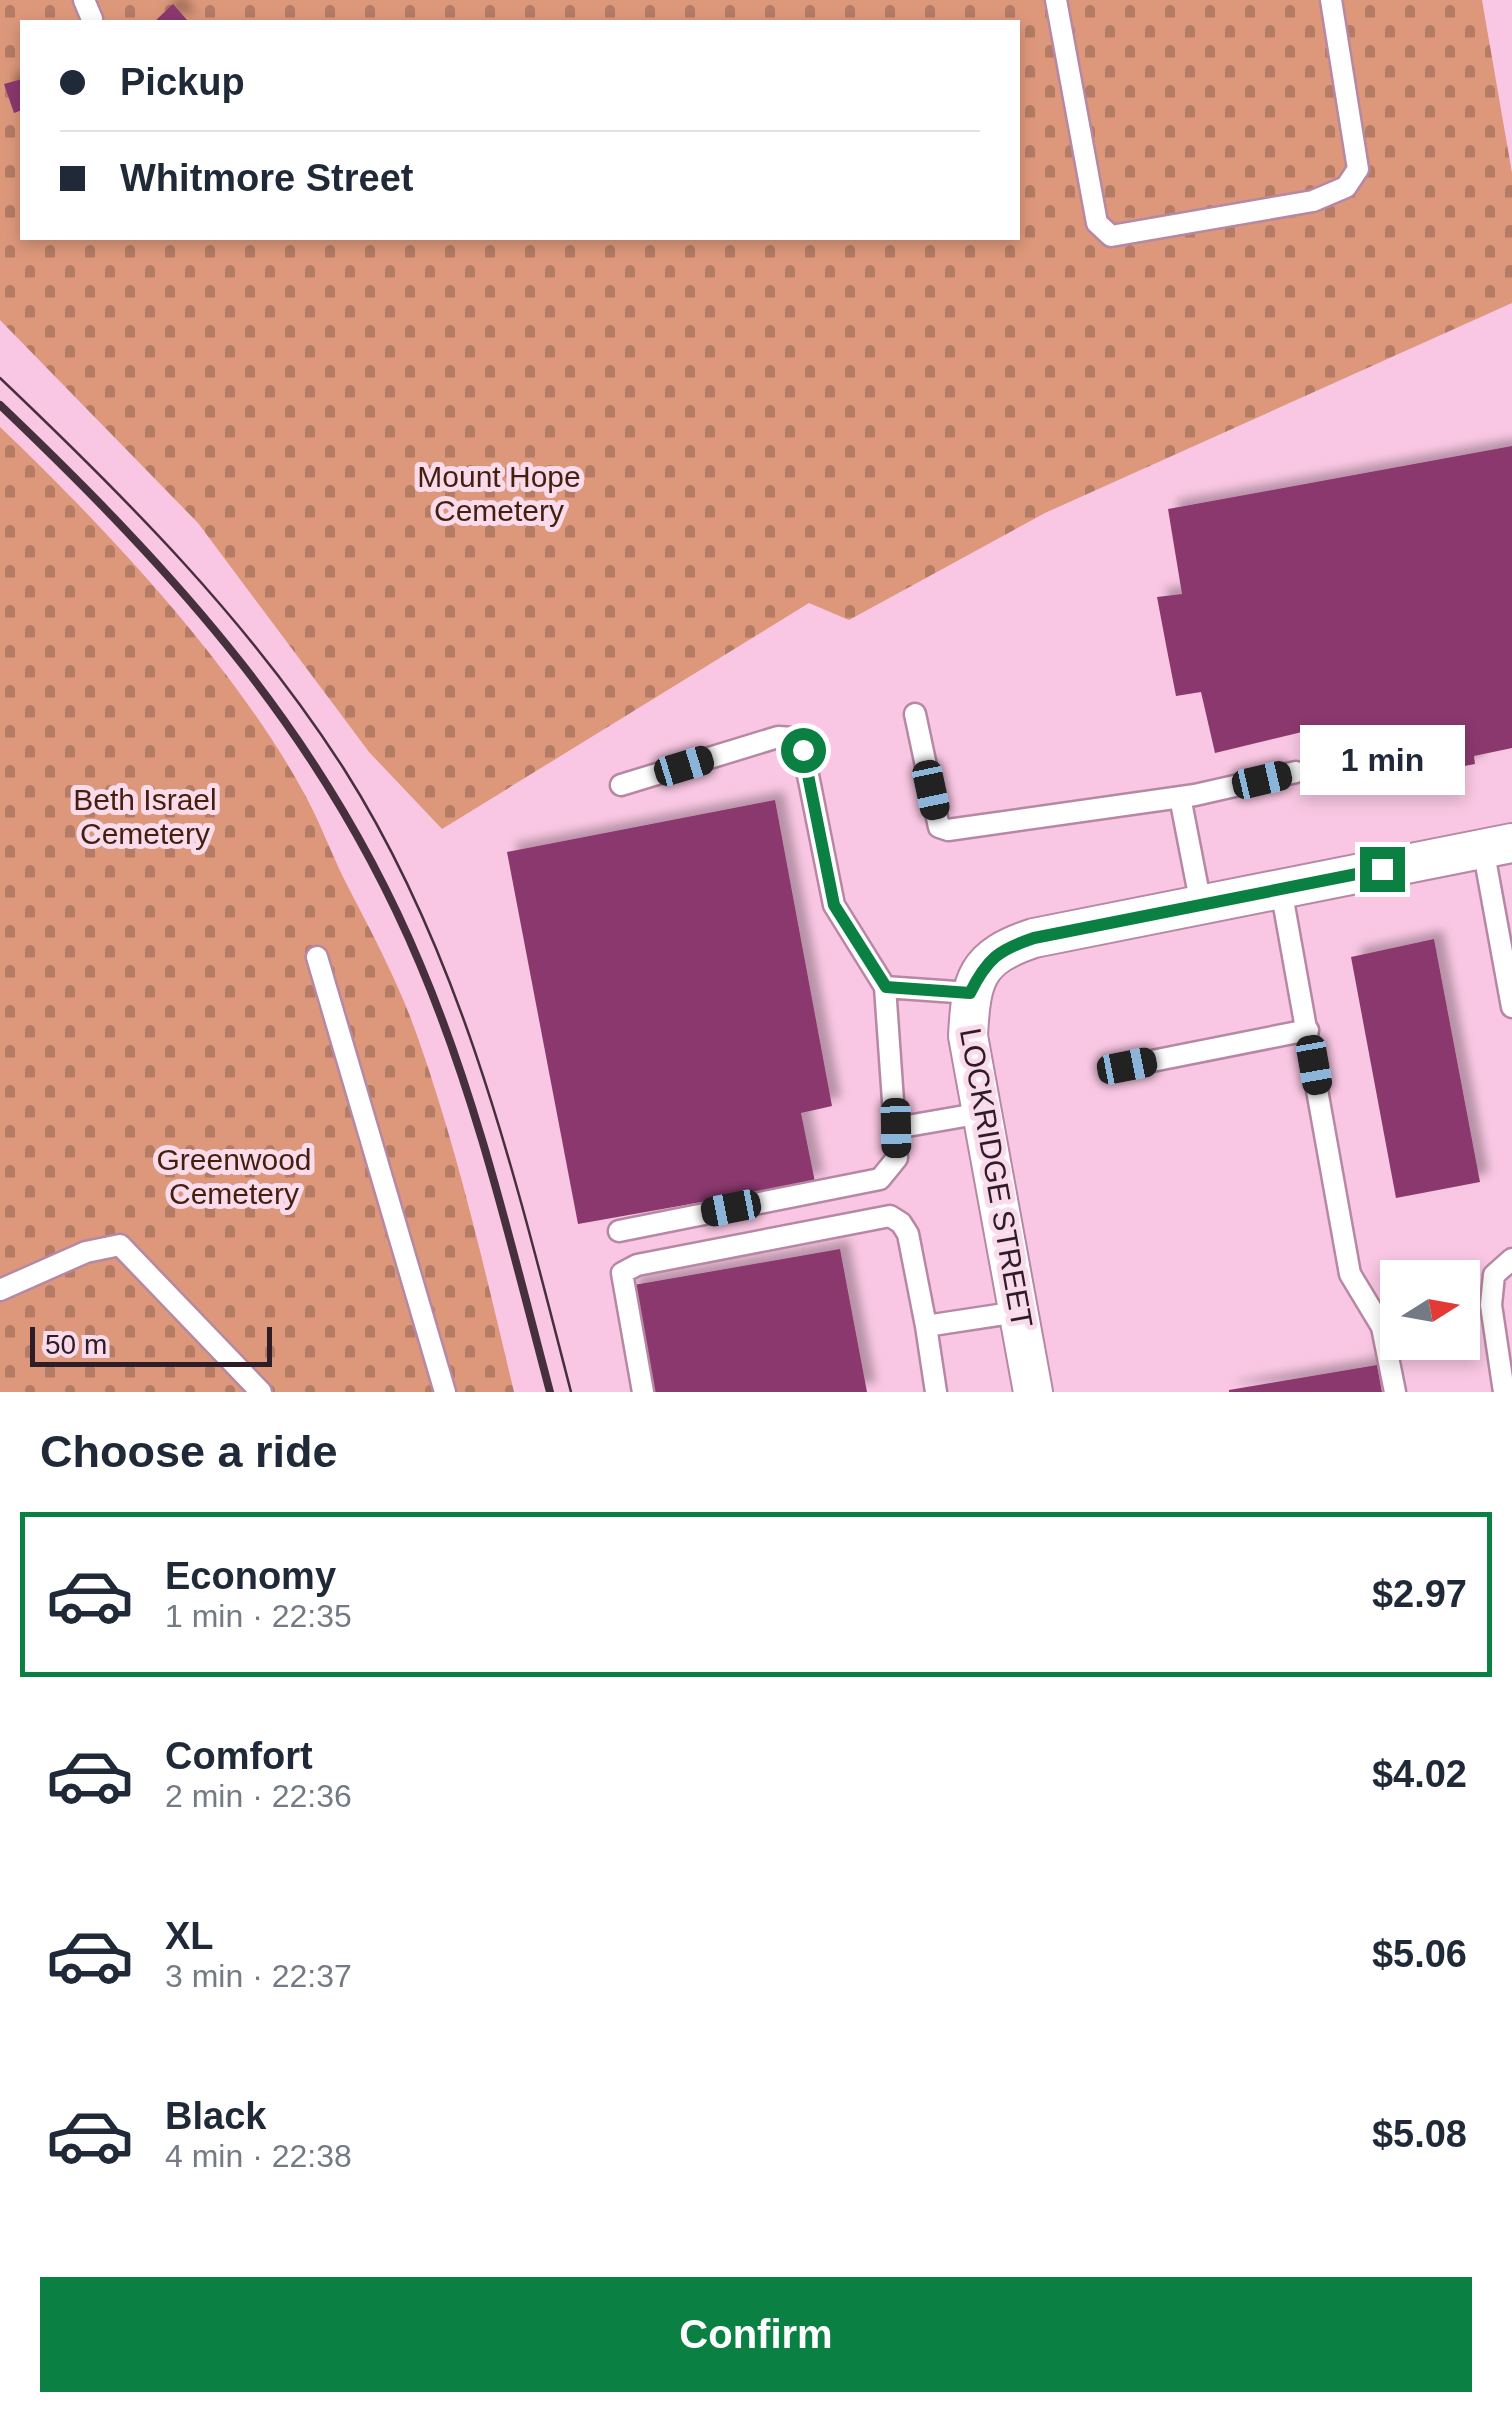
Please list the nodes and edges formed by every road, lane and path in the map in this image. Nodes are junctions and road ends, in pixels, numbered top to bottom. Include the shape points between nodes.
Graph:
1 (1056, 0) edge
2 (1331, 0) edge
3 (915, 714) dead end
4 (1296, 772) dead end
5 (621, 784) dead end
6 (1180, 796) junction
7 (1497, 846) edge
8 (1281, 889) junction
9 (1202, 904) junction
10 (317, 956) dead end
11 (886, 987) junction
12 (970, 993) junction
13 (1512, 1007) edge
14 (1308, 1030) junction
15 (1127, 1066) dead end
16 (982, 1113) junction
17 (896, 1128) junction
18 (619, 1231) dead end
19 (1512, 1258) edge
20 (0, 1290) edge
21 (1018, 1312) junction
22 (926, 1326) junction
23 (261, 1392) edge
24 (445, 1392) edge
25 (643, 1392) edge
26 (936, 1392) edge
27 (1033, 1392) edge
28 (1395, 1392) edge
29 (1504, 1392) edge

1 - 2 lane via 1097,223 1111,236 1313,201 1346,187 1358,169
3 - 6 lane via 939,828
4 - 6 lane
5 - 11 lane via 778,737 794,738 803,750 834,905
6 - 9 lane
7 - 8 street, LOCKRIDGE STREET
7 - 13 lane
8 - 9 street, LOCKRIDGE STREET
8 - 14 lane
9 - 12 street, LOCKRIDGE STREET via 1007,947 984,966
10 - 24 lane
11 - 12 lane
11 - 17 lane
12 - 16 street, LOCKRIDGE STREET via 968,1036
14 - 15 lane
14 - 28 lane via 1350,1274 1382,1327
16 - 17 lane
16 - 21 street, LOCKRIDGE STREET
17 - 18 lane via 897,1158 880,1179
19 - 29 lane via 1494,1275 1491,1304
20 - 23 lane via 86,1252 120,1245
21 - 22 lane
21 - 27 street, LOCKRIDGE STREET
22 - 25 lane via 908,1234 890,1216 637,1264 622,1272
22 - 26 lane

